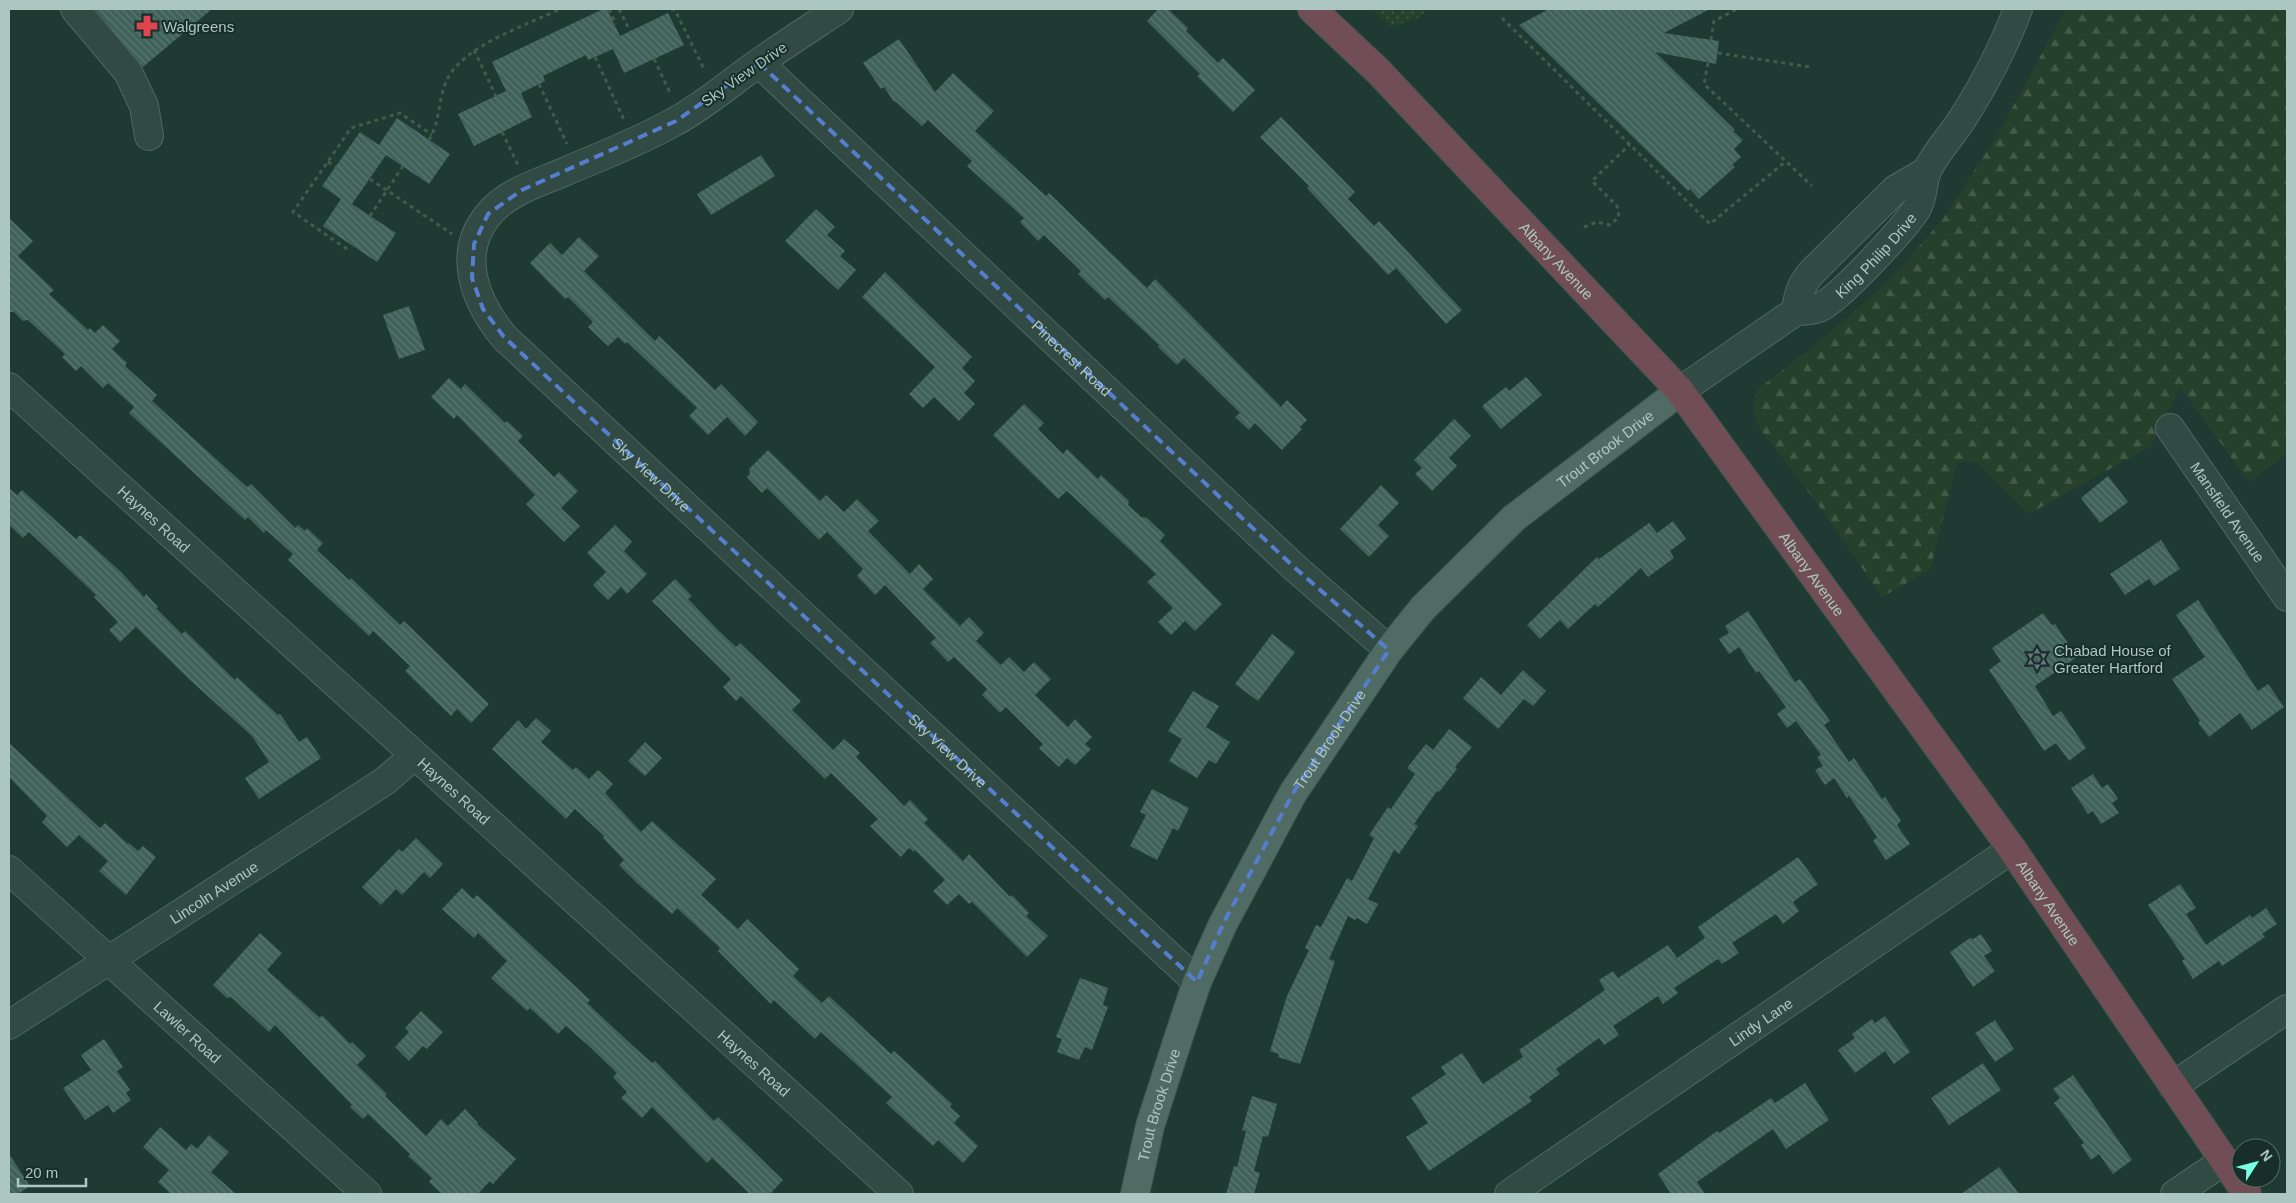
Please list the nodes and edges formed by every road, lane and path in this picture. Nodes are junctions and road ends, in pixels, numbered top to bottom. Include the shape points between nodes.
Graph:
1 (75, 9) edge
2 (560, 9) edge
3 (609, 9) edge
4 (619, 9) edge
5 (671, 9) edge
6 (839, 9) edge
7 (1312, 9) edge
8 (1737, 9) edge
9 (2018, 9) edge
10 (1502, 18) dead end
11 (616, 24) dead end
12 (630, 31) dead end
13 (1711, 40) dead end
14 (474, 50) junction
15 (1718, 53) dead end
16 (595, 57) dead end
17 (654, 59) dead end
18 (759, 63) junction
19 (1708, 63) dead end
20 (1810, 68) dead end
21 (708, 75) dead end
22 (539, 84) dead end
23 (496, 96) dead end
24 (672, 98) dead end
25 (626, 125) dead end
26 (502, 132) dead end
27 (432, 135) junction
28 (149, 136) dead end
29 (429, 140) dead end
30 (1630, 144) junction
31 (571, 151) dead end
32 (328, 162) junction
33 (1785, 162) junction
34 (404, 166) dead end
35 (336, 167) dead end
36 (520, 170) dead end
37 (370, 179) dead end
38 (1812, 186) dead end
39 (387, 191) junction
40 (370, 216) dead end
41 (1584, 227) dead end
42 (454, 236) dead end
43 (347, 249) dead end
44 (9, 387) edge
45 (1680, 391) junction
46 (2170, 428) dead end
47 (2287, 597) edge
48 (1389, 650) junction
49 (414, 756) junction
50 (2012, 849) junction
51 (9, 870) edge
52 (110, 961) junction
53 (1197, 982) junction
54 (2287, 1009) edge
55 (9, 1025) edge
56 (2173, 1086) junction
57 (2224, 1161) junction
58 (367, 1194) edge
59 (899, 1194) edge
60 (1135, 1194) edge
61 (1509, 1194) edge
62 (2175, 1194) edge
63 (2247, 1194) edge

1 - 28 street via 128,72 144,106
2 - 14 path
3 - 11 path
4 - 12 path
5 - 21 path
6 - 18 street, Sky View Drive
7 - 45 highway, Albany Avenue via 1379,72
8 - 13 path via 1714,21
9 - 45 street, King Philip Drive via 2002,50 1982,87 1927,171 1896,189 1812,272 1798,294 1796,311
10 - 30 path
14 - 23 path
14 - 27 path via 458,62 446,82
15 - 20 path
16 - 25 path
17 - 24 path
18 - 48 street, Pinecrest Road via 1294,567
18 - 53 street, Sky View Drive via 676,122 501,201 488,214 474,244 472,278 483,309 504,337
19 - 33 path via 1704,84
22 - 31 path
26 - 36 path
27 - 29 path
27 - 32 path via 400,113 351,128
30 - 33 path via 1710,224
30 - 41 path via 1592,181 1618,206 1619,217 1610,225 1597,222
32 - 35 path
32 - 43 path via 293,212
33 - 38 path
34 - 39 path
37 - 39 path
39 - 40 path
39 - 42 path
44 - 49 street, Haynes Road
45 - 48 main road, Trout Brook Drive via 1514,518 1423,608
45 - 50 highway, Albany Avenue
46 - 47 street, Mansfield Avenue
48 - 53 main road, Trout Brook Drive via 1293,793 1223,924
49 - 52 street, Lincoln Avenue via 385,781
49 - 59 street, Haynes Road
50 - 56 highway, Albany Avenue
50 - 61 street, Lindy Lane
51 - 52 street, Lawler Road
52 - 55 street, Lincoln Avenue
52 - 58 street, Lawler Road
53 - 60 main road, Trout Brook Drive via 1150,1126
54 - 56 street
56 - 57 highway, Albany Avenue
57 - 62 street
57 - 63 highway, Albany Avenue

